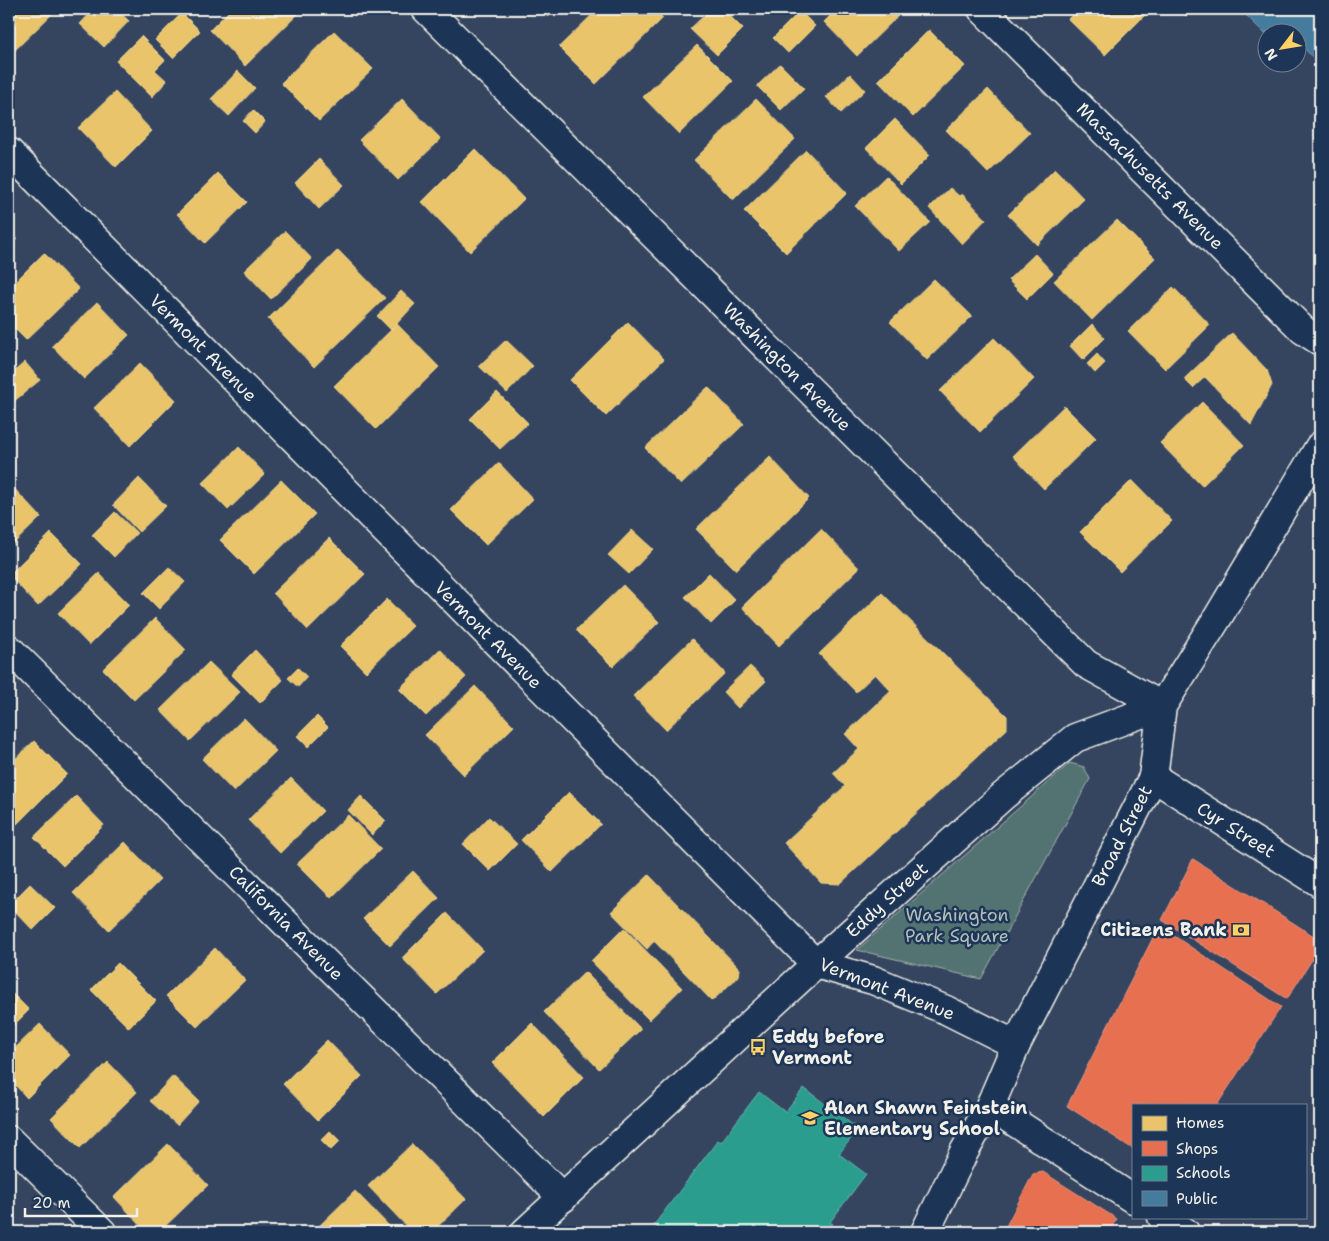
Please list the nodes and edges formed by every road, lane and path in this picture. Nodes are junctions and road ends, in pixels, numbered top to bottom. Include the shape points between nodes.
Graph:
1 (426, 9) edge
2 (982, 9) edge
3 (9, 152) edge
4 (1320, 341) edge
5 (1320, 446) edge
6 (9, 649) edge
7 (1162, 706) junction
8 (1153, 776) junction
9 (1320, 882) edge
10 (816, 964) junction
11 (1016, 1045) junction
12 (990, 1106) junction
13 (9, 1140) edge
14 (1132, 1197) edge
15 (563, 1198) junction
16 (1164, 1218) edge
17 (102, 1232) edge
18 (524, 1232) edge
19 (925, 1232) edge
20 (1185, 1232) edge

1 - 7 street, Washington Avenue via 1086,664
2 - 4 street, Massachusetts Avenue via 1303,330
3 - 10 street, Vermont Avenue
5 - 7 street, Broad Street
6 - 15 street, California Avenue
7 - 8 street, Broad Street
7 - 10 street, Eddy Street via 1076,738 1003,796
8 - 9 street, Cyr Street
8 - 11 street, Broad Street
10 - 11 street, Vermont Avenue via 873,980 928,1002
10 - 15 street, Eddy Street
11 - 12 street, Broad Street
12 - 14 street
12 - 19 street, Broad Street
13 - 17 street
15 - 18 street, Eddy Street
16 - 20 street

